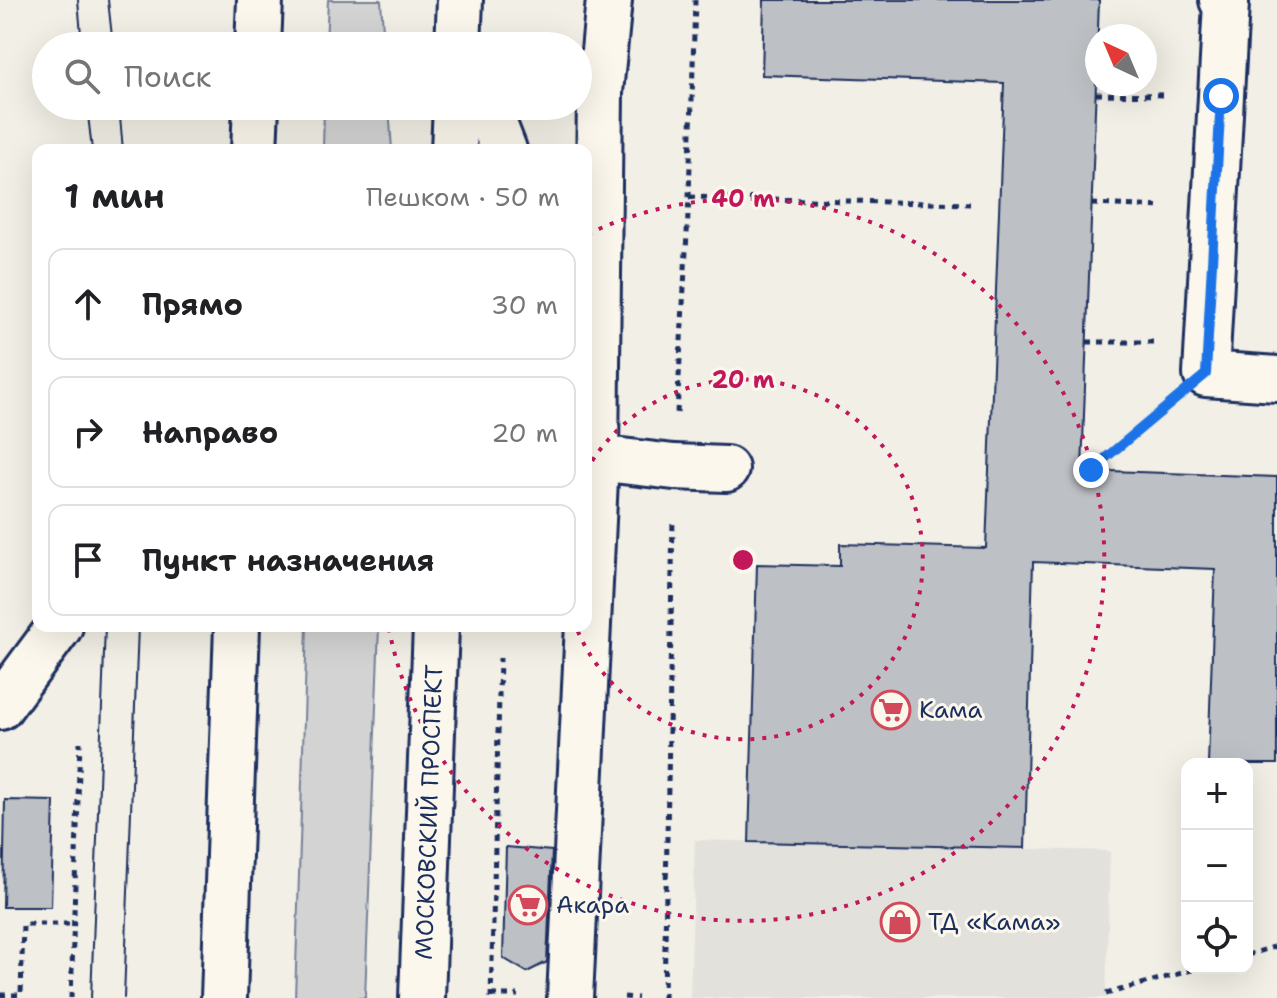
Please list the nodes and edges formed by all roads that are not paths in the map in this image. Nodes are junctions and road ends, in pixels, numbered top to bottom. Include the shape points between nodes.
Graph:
1 (260, 0) edge
2 (609, 0) edge
3 (1222, 0) edge
4 (259, 32) edge
5 (592, 78) edge
6 (255, 120) edge
7 (455, 120) edge
8 (492, 120) edge
9 (590, 120) edge
10 (254, 144) edge
11 (454, 144) edge
12 (502, 144) edge
13 (590, 144) edge
14 (592, 249) edge
15 (1277, 379) edge
16 (592, 421) edge
17 (596, 458) junction
18 (726, 469) dead end
19 (592, 541) edge
20 (56, 632) edge
21 (237, 632) edge
22 (436, 632) edge
23 (588, 632) edge
24 (0, 707) edge
25 (224, 998) edge
26 (422, 998) edge
27 (570, 998) edge

1 - 4 main road
2 - 5 main road
3 - 15 main road via 1226,3 1208,358
6 - 10 main road
7 - 11 main road
8 - 12 main road
9 - 13 main road
14 - 17 main road
16 - 17 main road
17 - 18 main road
17 - 19 main road
20 - 24 main road
21 - 25 main road
22 - 26 main road, МОСКОВСКИЙ ПРОСПЕКТ
23 - 27 main road

